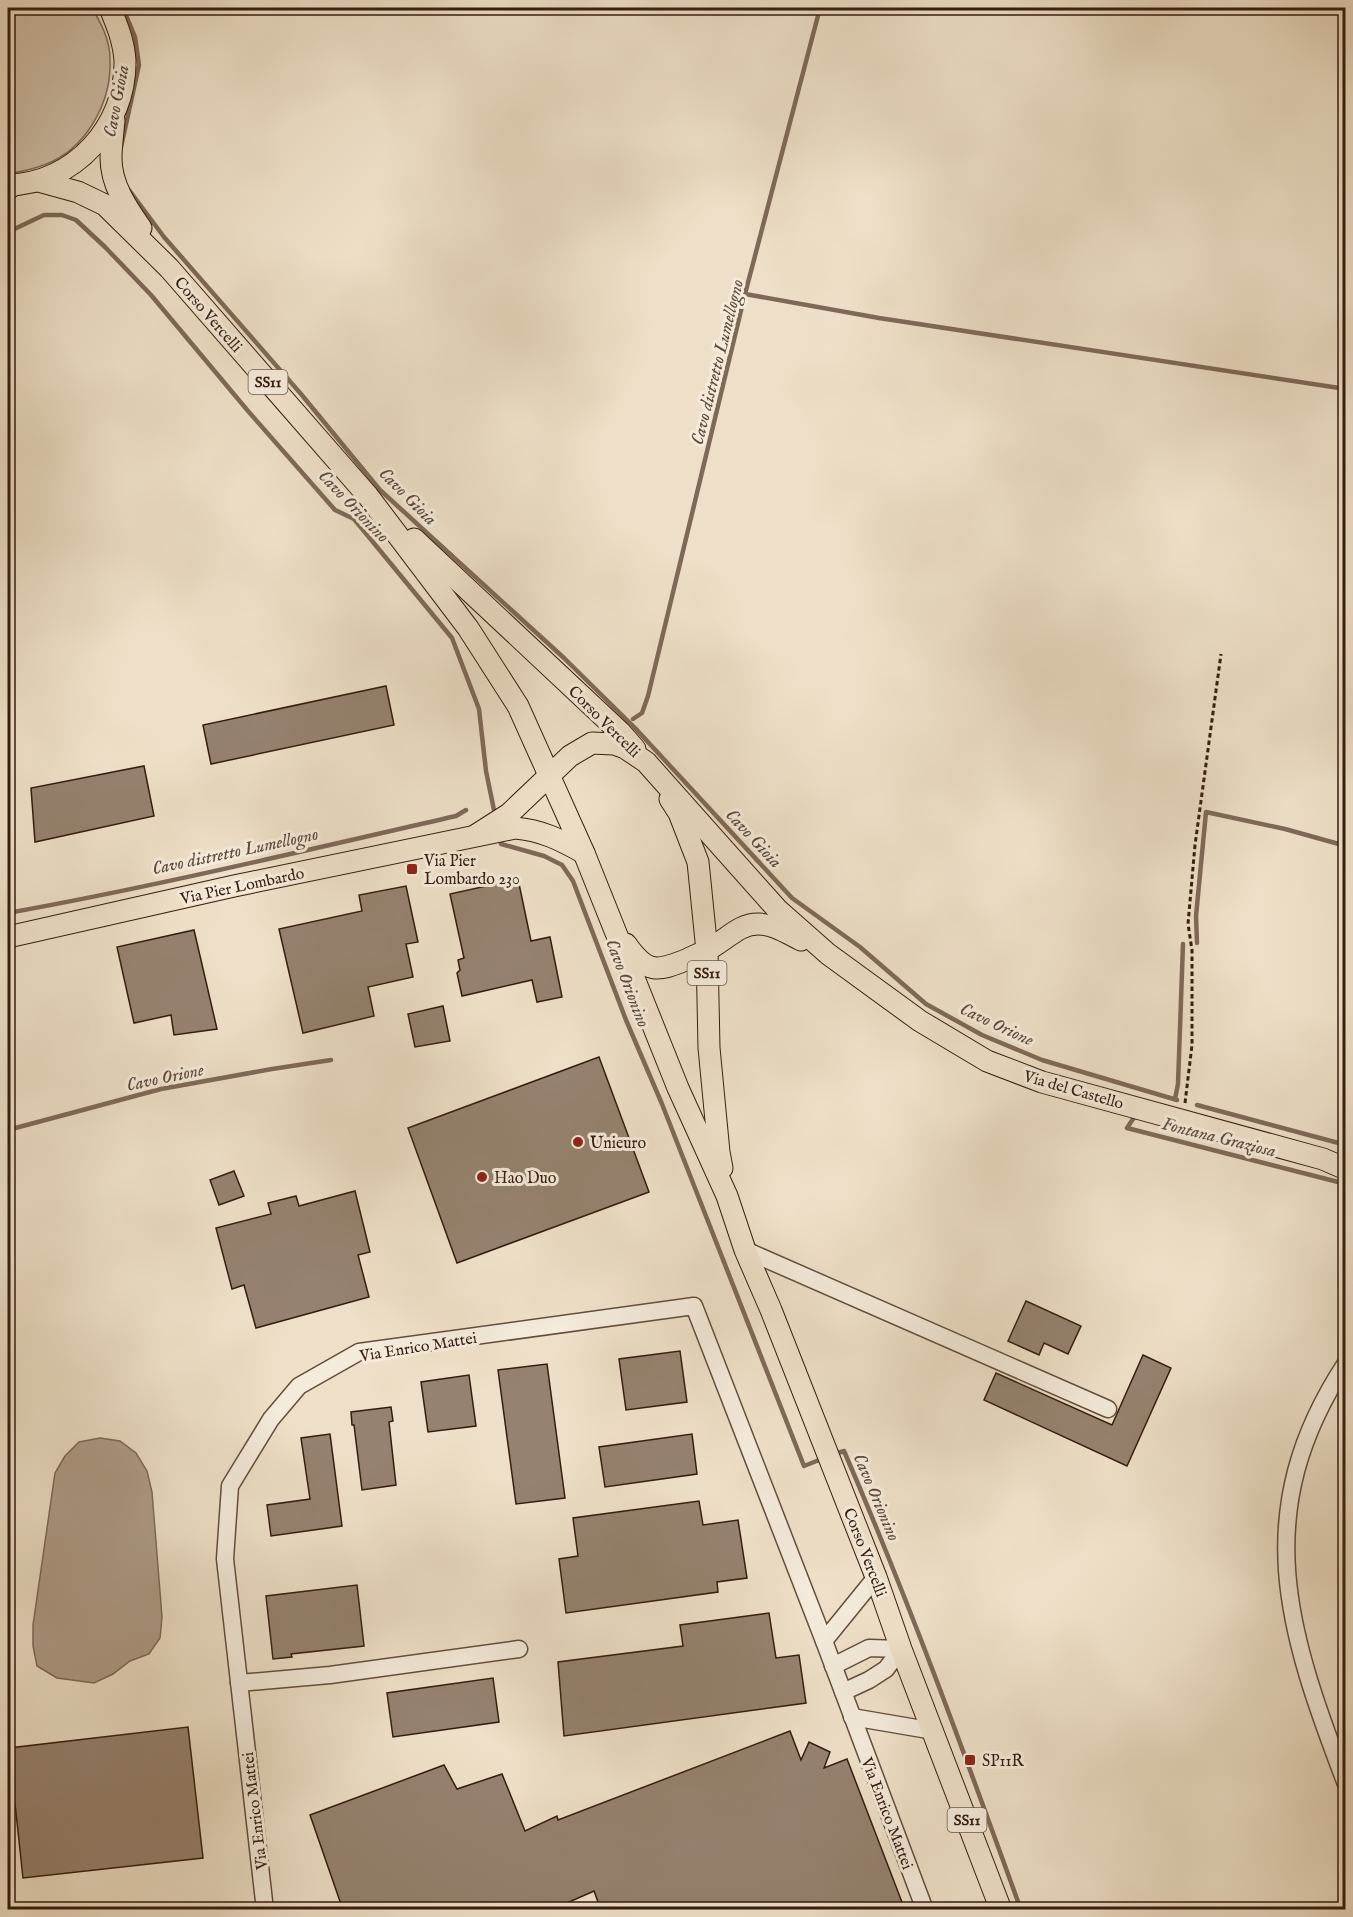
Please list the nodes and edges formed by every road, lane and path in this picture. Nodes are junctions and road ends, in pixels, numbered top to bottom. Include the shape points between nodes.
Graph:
1 (110, 8) edge
2 (115, 114) junction
3 (38, 181) junction
4 (8, 186) edge
5 (169, 268) junction
6 (368, 496) junction
7 (1221, 654) dead end
8 (646, 762) junction
9 (550, 777) junction
10 (493, 828) junction
11 (584, 852) junction
12 (613, 927) junction
13 (8, 937) edge
14 (707, 951) junction
15 (828, 954) junction
16 (1182, 1119) junction
17 (1346, 1169) edge
18 (727, 1196) junction
19 (745, 1250) junction
20 (1346, 1363) edge
21 (1108, 1409) dead end
22 (876, 1577) junction
23 (824, 1641) junction
24 (519, 1649) dead end
25 (901, 1649) junction
26 (833, 1666) junction
27 (239, 1683) junction
28 (843, 1692) junction
29 (852, 1717) junction
30 (934, 1731) junction
31 (1346, 1784) edge
32 (265, 1910) edge
33 (925, 1910) edge
34 (1001, 1910) edge

1 - 2 main road, Corso Vercelli / SS11 via 125,60
2 - 3 main road, Corso Vercelli / SS11 via 91,149 58,173
2 - 5 main road, Corso Vercelli / SS11 via 111,160 117,186
3 - 4 main road, Corso Vercelli / SS11
3 - 5 main road, Corso Vercelli / SS11 via 78,192 105,205
5 - 6 main road, Corso Vercelli / SS11
6 - 8 main road, Corso Vercelli / SS11 via 621,733
6 - 9 main road, Corso Vercelli / SS11 via 468,628 518,706
7 - 16 path via 1188,924 1192,950 1192,1045
8 - 9 main road, Via Pier Lombardo via 614,744 592,743 570,756
8 - 14 main road, Corso Vercelli / SS11 via 679,813 698,862
8 - 15 main road, Via del Castello via 777,909
9 - 10 main road, Via Pier Lombardo
9 - 11 main road, Corso Vercelli / SS11
10 - 11 main road, Via Pier Lombardo via 534,830
10 - 13 main road, Via Pier Lombardo
11 - 12 main road, Corso Vercelli / SS11
12 - 14 main road via 637,960 650,967 663,969
12 - 18 main road, Corso Vercelli / SS11
14 - 15 main road, Via del Castello via 732,933 758,924 774,926
14 - 18 main road, Corso Vercelli / SS11 via 709,1048
15 - 16 main road, Via del Castello via 920,1021 987,1061 1042,1082
16 - 17 main road, Via del Castello
18 - 19 main road, Corso Vercelli / SS11
19 - 21 street
19 - 22 main road, Corso Vercelli / SS11
20 - 31 street via 1308,1431 1288,1505 1285,1541 1286,1577 1301,1655
22 - 23 street
22 - 25 main road, Corso Vercelli / SS11
23 - 26 street, Via Enrico Mattei
23 - 27 street, Via Enrico Mattei via 694,1306 359,1352 299,1386 271,1419 230,1486 225,1559
24 - 27 street via 330,1675
25 - 26 street via 869,1648
25 - 28 street via 886,1669
25 - 30 main road, Corso Vercelli / SS11
26 - 28 street, Via Enrico Mattei
27 - 32 street, Via Enrico Mattei
28 - 29 street, Via Enrico Mattei
29 - 30 street
29 - 33 street, Via Enrico Mattei
30 - 34 main road, Corso Vercelli / SS11

